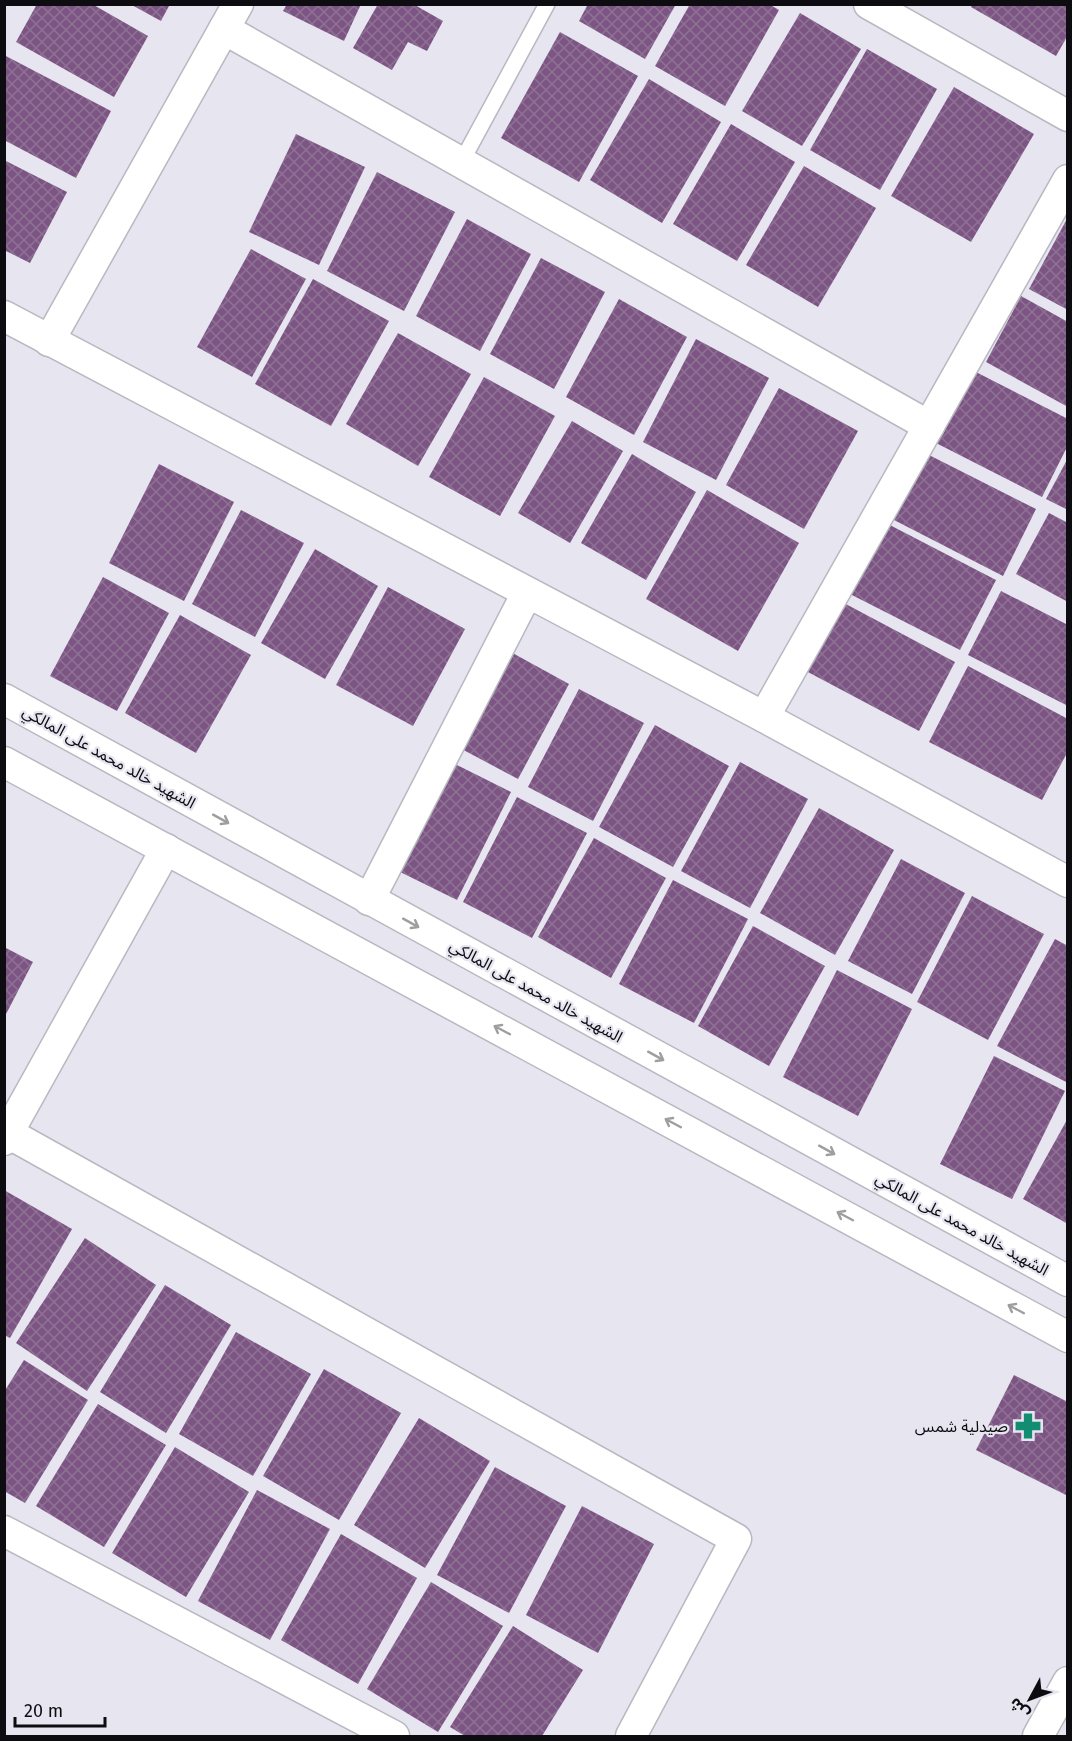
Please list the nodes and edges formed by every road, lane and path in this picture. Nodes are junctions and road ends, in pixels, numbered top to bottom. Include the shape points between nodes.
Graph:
1 (547, 4) edge
2 (868, 4) edge
3 (231, 17) edge
4 (1068, 116) edge
5 (462, 161) junction
6 (1068, 180) edge
7 (4, 316) edge
8 (50, 341) junction
9 (928, 426) junction
10 (527, 593) junction
11 (4, 699) edge
12 (764, 717) junction
13 (4, 762) edge
14 (166, 849) junction
15 (1068, 882) edge
16 (369, 900) junction
17 (7, 1136) edge
18 (1068, 1281) edge
19 (1068, 1337) edge
20 (4, 1531) edge
21 (1068, 1682) edge
22 (394, 1737) edge
23 (631, 1737) edge
24 (1038, 1737) edge

1 - 5 lane
2 - 4 street
3 - 5 street
3 - 8 street
5 - 9 street
6 - 9 street
7 - 8 street
8 - 10 street
9 - 12 street
10 - 12 street
10 - 16 street
11 -> 16 street, الشهيد خالد محمد على المالكي
12 - 15 street
13 - 14 street
14 - 17 street
19 -> 14 street
16 -> 18 street, الشهيد خالد محمد على المالكي
17 - 23 street via 736,1539
20 - 22 street
21 - 24 street

